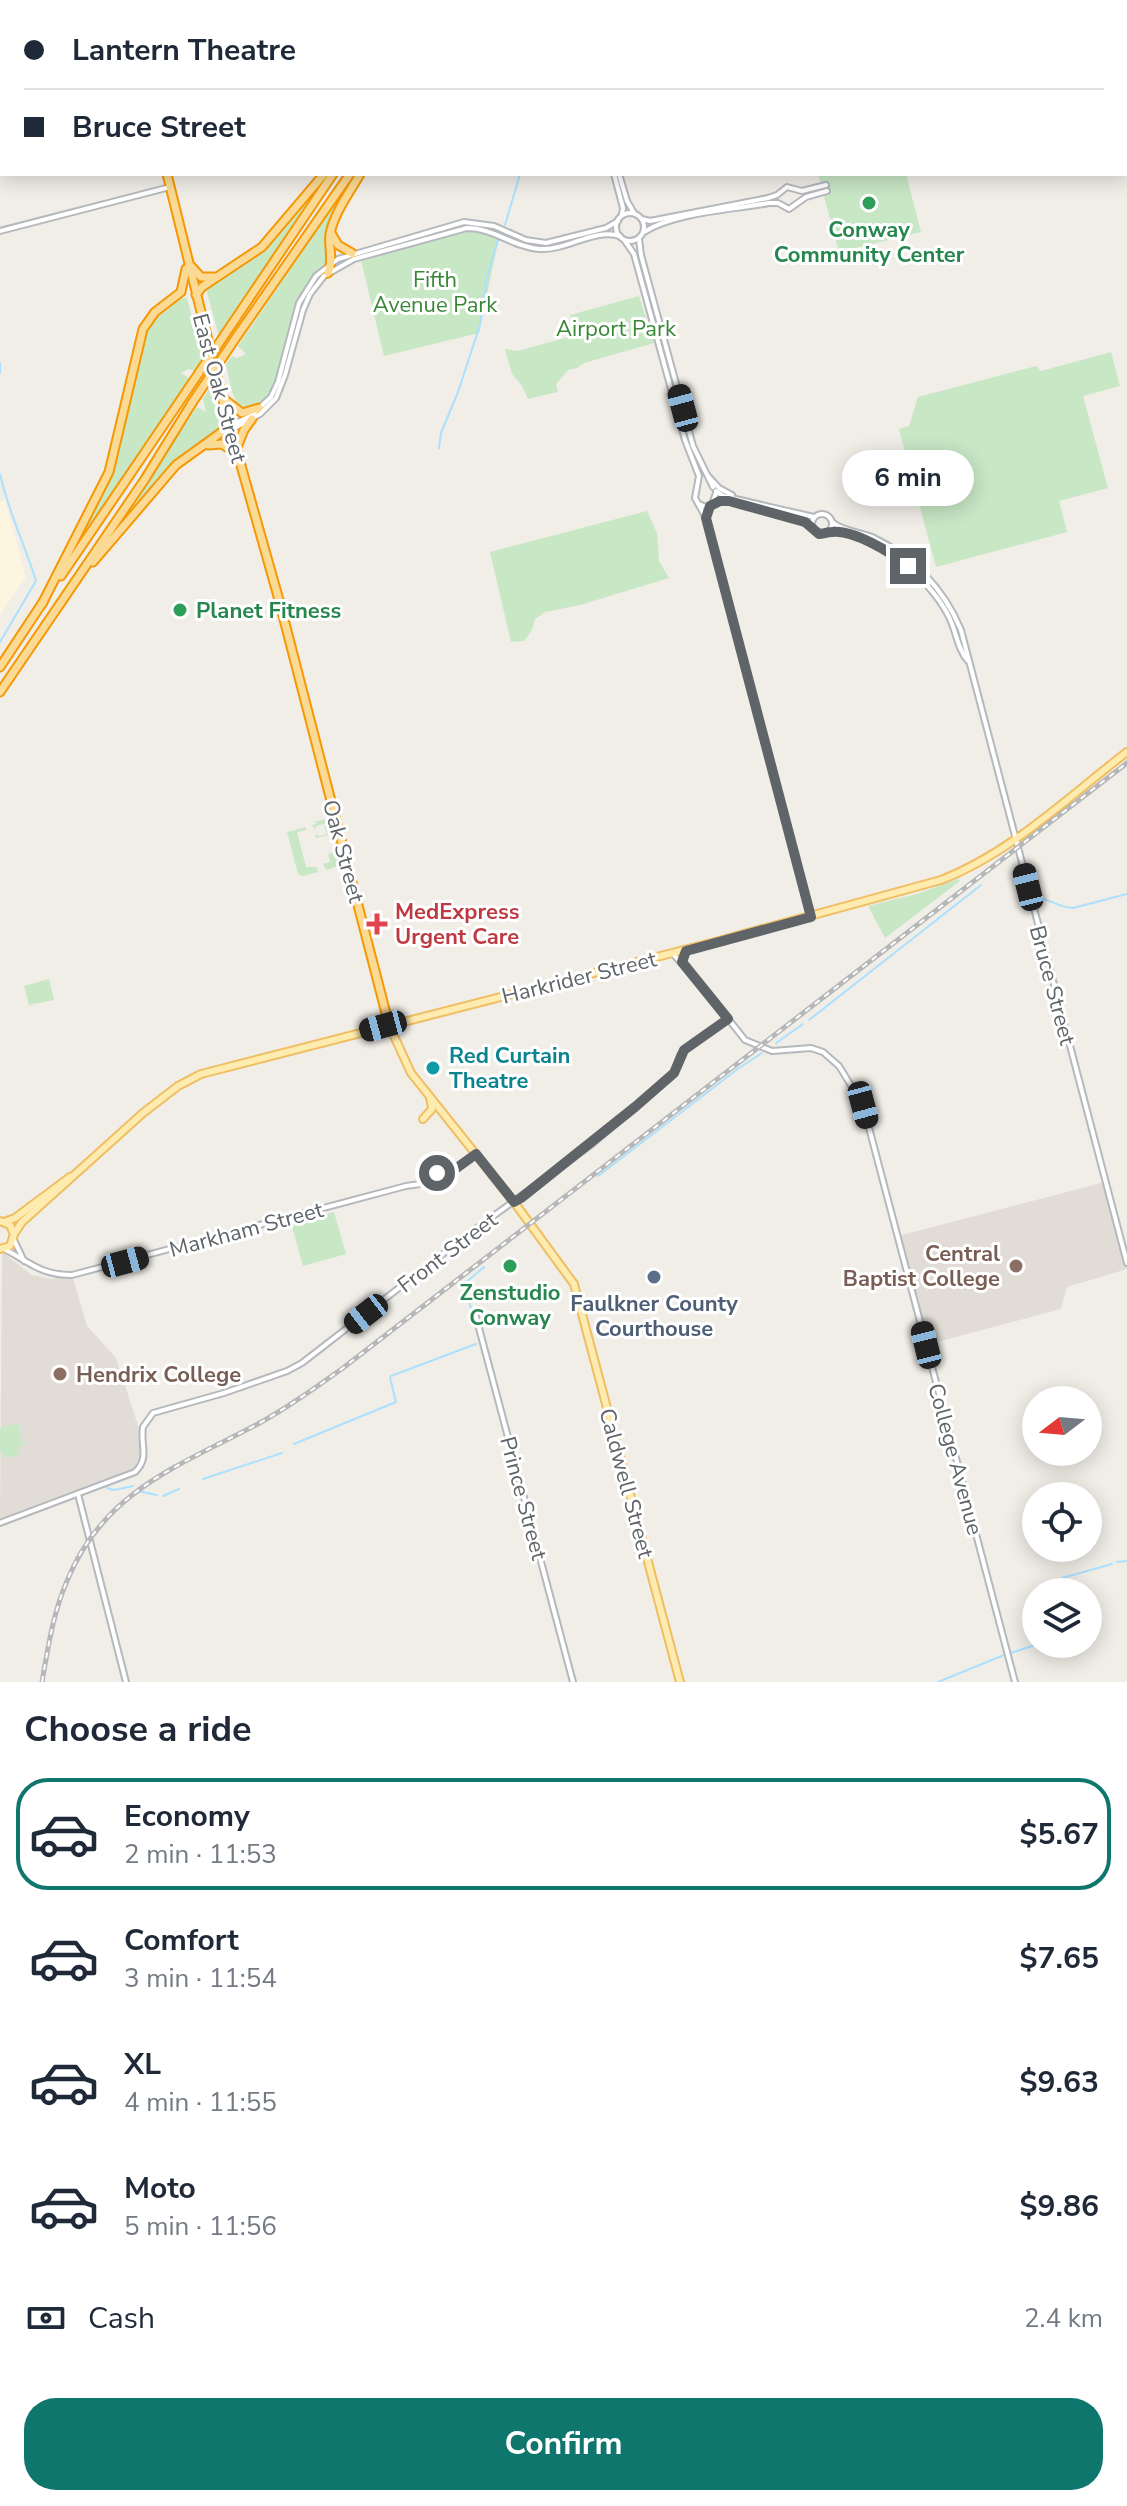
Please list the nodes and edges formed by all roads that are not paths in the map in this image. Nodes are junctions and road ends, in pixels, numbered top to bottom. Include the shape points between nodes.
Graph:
1 (167, 176) edge
2 (322, 176) edge
3 (332, 176) edge
4 (349, 176) edge
5 (359, 176) edge
6 (616, 176) edge
7 (617, 176) edge
8 (170, 187) junction
9 (796, 191) junction
10 (777, 195) junction
11 (799, 200) junction
12 (778, 203) junction
13 (635, 214) junction
14 (619, 219) junction
15 (642, 219) junction
16 (332, 227) junction
17 (0, 231) edge
18 (644, 232) junction
19 (620, 236) junction
20 (639, 239) junction
21 (625, 241) junction
22 (352, 253) junction
23 (186, 258) junction
24 (332, 263) junction
25 (231, 269) junction
26 (328, 273) junction
27 (177, 297) junction
28 (196, 297) junction
29 (222, 398) junction
30 (259, 408) junction
31 (252, 419) junction
32 (230, 428) junction
33 (202, 446) junction
34 (237, 452) junction
35 (703, 469) junction
36 (697, 488) junction
37 (714, 489) junction
38 (734, 497) junction
39 (697, 503) junction
40 (712, 504) junction
41 (814, 517) junction
42 (706, 518) junction
43 (832, 522) junction
44 (812, 525) junction
45 (828, 532) junction
46 (918, 575) junction
47 (934, 584) junction
48 (66, 595) junction
49 (279, 600) joint
50 (42, 604) junction
51 (943, 606) junction
52 (968, 661) junction
53 (0, 667) edge
54 (0, 692) edge
55 (1127, 752) edge
56 (1016, 838) junction
57 (811, 917) junction
58 (688, 949) junction
59 (672, 953) junction
60 (682, 962) junction
61 (728, 1019) junction
62 (389, 1025) junction
63 (428, 1094) junction
64 (423, 1119) dead end
65 (476, 1154) junction
66 (73, 1175) junction
67 (438, 1179) junction
68 (422, 1182) junction
69 (514, 1202) junction
70 (1, 1221) edge
71 (14, 1236) junction
72 (1, 1249) edge
73 (25, 1263) junction
74 (1127, 1263) edge
75 (574, 1284) joint
76 (475, 1313) dead end
77 (78, 1494) junction
78 (0, 1523) edge
79 (126, 1682) edge
80 (573, 1682) edge
81 (680, 1682) edge
82 (1015, 1682) edge

1 - 8 highway, East Oak Street
2 - 25 highway via 269,240
3 - 50 highway, bridge
4 - 48 highway, bridge
5 - 16 highway
6 - 14 street via 623,208
7 - 13 street
8 - 17 street
8 - 23 highway, East Oak Street
9 - 10 street via 787,187
9 - 11 street
9 - 11 street via 826,188
10 - 12 street
10 - 15 street
11 - 12 street via 789,209
12 - 18 street via 690,217
13 - 14 street
13 - 15 street
14 - 19 street
14 - 22 street via 606,228 546,243 464,222
15 - 18 street
16 - 22 highway via 335,242
16 - 24 highway
18 - 20 street
19 - 21 street
19 - 26 street via 607,234 541,249 488,230 462,229 354,259
20 - 21 street
20 - 35 street
21 - 36 street via 634,254 699,476
22 - 24 street
23 - 25 highway via 203,278
23 - 27 highway via 185,281
23 - 28 highway, East Oak Street
24 - 26 highway
24 - 30 street via 299,303 276,385
25 - 28 highway via 202,287
26 - 31 street via 303,310 280,390
27 - 28 highway
27 - 50 highway via 144,327 109,472
28 - 29 highway, East Oak Street
29 - 30 highway via 242,413
29 - 32 highway, East Oak Street
30 - 32 street
31 - 32 street
31 - 34 highway
32 - 33 highway
32 - 34 highway, East Oak Street
33 - 34 highway via 222,444
33 - 48 highway via 170,471
34 - 49 highway, East Oak Street
35 - 37 street
35 - 38 street
36 - 37 street via 705,484
36 - 39 street
37 - 38 street
37 - 40 street
38 - 41 street
39 - 40 street
39 - 42 street
40 - 42 street
40 - 44 street via 729,501
41 - 43 street via 825,514
41 - 44 street
42 - 57 street
43 - 45 street
43 - 47 street, Bruce Street via 887,544
44 - 45 street via 819,534
45 - 46 street, Bruce Street via 869,542
46 - 47 street
46 - 51 street, Bruce Street
47 - 51 street
47 - 52 street, Bruce Street via 956,620
48 - 54 highway
49 - 62 highway, Oak Street
50 - 53 highway
51 - 52 street, Bruce Street
52 - 56 street, Bruce Street
55 - 56 main road, Harkrider Street
56 - 57 main road, Harkrider Street via 963,872
56 - 74 street, Bruce Street
57 - 58 main road, Harkrider Street
58 - 59 main road, Harkrider Street
58 - 60 street
59 - 60 street, College Avenue
59 - 62 main road, Harkrider Street
60 - 61 street, College Avenue
61 - 69 street, Front Street via 684,1050 674,1073 635,1107
61 - 82 street, College Avenue via 745,1040 772,1051 823,1052 839,1066 863,1105
62 - 63 main road, Oak Street via 408,1069
62 - 66 main road, Harkrider Street via 185,1082
63 - 64 main road via 432,1109
63 - 65 main road, Oak Street
65 - 67 street
65 - 69 main road, Oak Street
66 - 70 main road, Harkrider Street via 15,1218
66 - 71 main road, Harkrider Street
67 - 68 street, Markham Street
67 - 68 street, Markham Street via 432,1176
68 - 73 street, Markham Street via 72,1275 47,1273
69 - 75 main road, Oak Street
69 - 77 street, Front Street via 299,1365 153,1413 145,1422 143,1463 127,1476
70 - 71 main road via 12,1227
71 - 72 main road, Harkrider Street via 10,1246
71 - 73 street
72 - 73 street, Markham Street
75 - 81 main road, Caldwell Street
76 - 80 street, Prince Street
77 - 78 street
77 - 79 street

